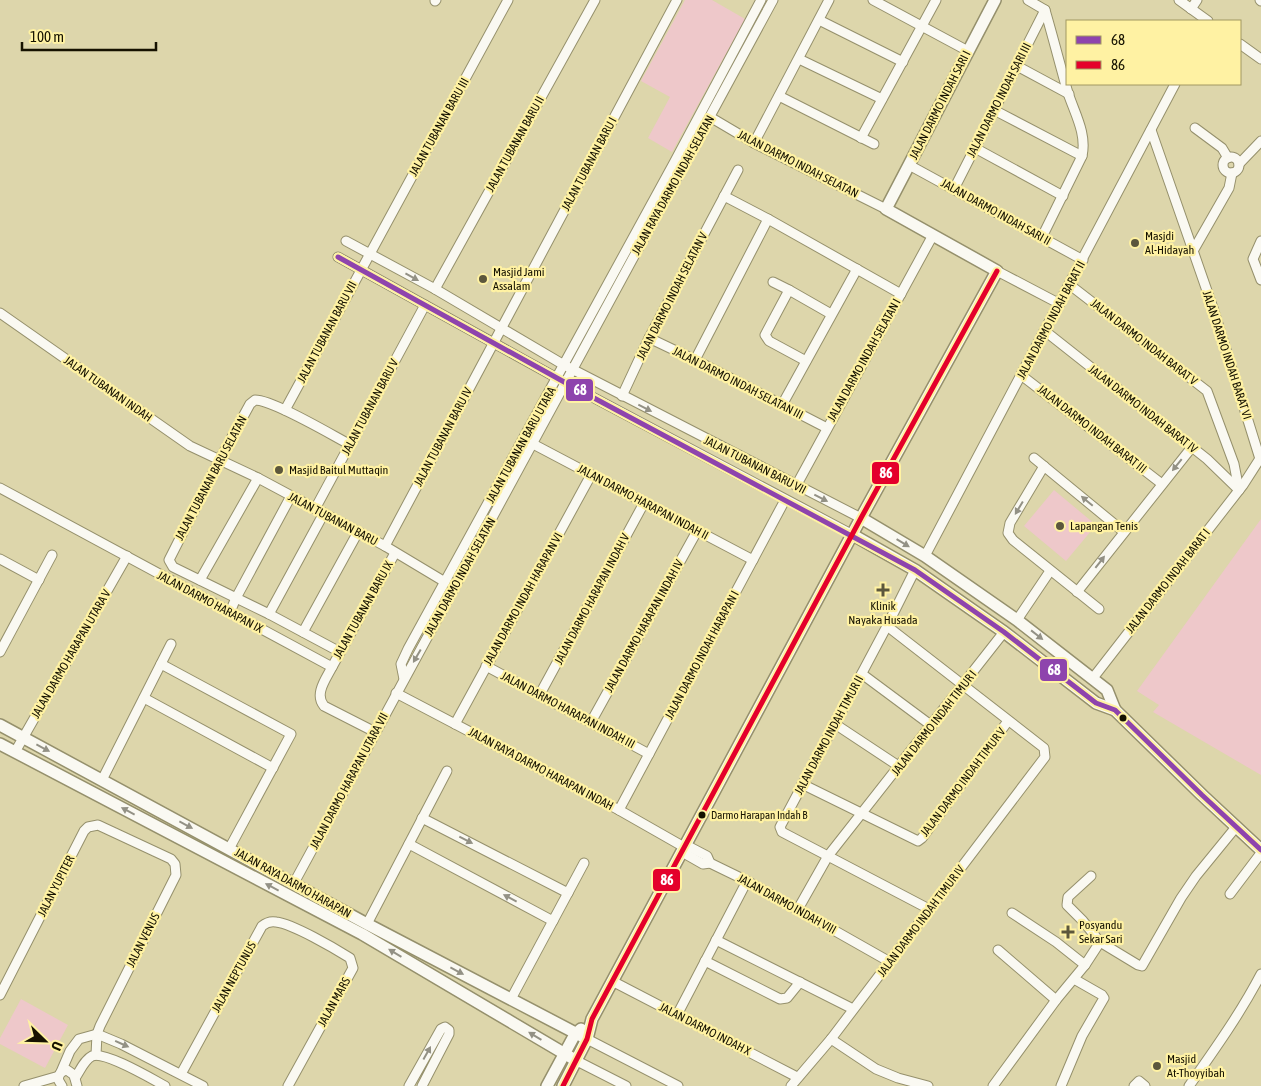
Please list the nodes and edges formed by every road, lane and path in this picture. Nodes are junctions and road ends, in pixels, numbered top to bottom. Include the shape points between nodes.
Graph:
1 (508, 0) edge
2 (595, 0) edge
3 (677, 0) edge
4 (761, 0) edge
5 (773, 0) edge
6 (829, 0) edge
7 (872, 0) edge
8 (936, 0) edge
9 (995, 0) edge
10 (1028, 0) edge
11 (1178, 0) edge
12 (1198, 0) edge
13 (1191, 9) junction
14 (1045, 10) junction
15 (819, 20) junction
16 (1207, 20) edge
17 (923, 26) junction
18 (1241, 45) edge
19 (968, 51) junction
20 (799, 59) junction
21 (1261, 59) edge
22 (903, 62) junction
23 (1016, 66) junction
24 (1066, 84) edge
25 (1066, 85) edge
26 (1175, 85) edge
27 (1069, 94) junction
28 (779, 96) junction
29 (882, 99) junction
30 (994, 110) junction
31 (710, 117) junction
32 (1195, 128) dead end
33 (1151, 130) junction
34 (862, 138) junction
35 (1261, 141) edge
36 (754, 143) junction
37 (874, 144) dead end
38 (975, 148) junction
39 (1082, 156) junction
40 (1228, 158) junction
41 (1239, 164) junction
42 (909, 165) junction
43 (738, 170) dead end
44 (1232, 173) junction
45 (954, 189) junction
46 (724, 196) junction
47 (1063, 196) junction
48 (886, 209) junction
49 (768, 219) junction
50 (933, 235) junction
51 (1042, 237) junction
52 (346, 241) dead end
53 (1261, 241) edge
54 (1193, 251) junction
55 (369, 255) junction
56 (338, 257) dead end
57 (1083, 260) junction
58 (361, 268) junction
59 (856, 269) junction
60 (997, 271) junction
61 (1261, 280) edge
62 (772, 282) dead end
63 (1070, 284) junction
64 (434, 289) junction
65 (788, 290) junction
66 (901, 294) junction
67 (1060, 304) junction
68 (425, 305) junction
69 (0, 313) edge
70 (831, 314) junction
71 (502, 328) junction
72 (1045, 331) junction
73 (649, 338) junction
74 (494, 342) junction
75 (695, 360) junction
76 (806, 361) junction
77 (564, 365) junction
78 (573, 370) junction
79 (1021, 375) junction
80 (558, 377) junction
81 (566, 383) junction
82 (622, 396) junction
83 (782, 405) junction
84 (285, 410) junction
85 (827, 428) junction
86 (349, 444) junction
87 (533, 444) junction
88 (1192, 447) junction
89 (1034, 458) dead end
90 (1260, 458) edge
91 (220, 459) junction
92 (1044, 466) junction
93 (591, 475) junction
94 (258, 478) junction
95 (1162, 484) junction
96 (796, 486) junction
97 (1241, 487) junction
98 (0, 488) edge
99 (291, 496) junction
100 (785, 500) junction
101 (644, 503) junction
102 (319, 511) junction
103 (861, 518) junction
104 (480, 519) junction
105 (490, 524) junction
106 (697, 531) junction
107 (358, 532) junction
108 (1124, 532) junction
109 (852, 535) junction
110 (385, 546) junction
111 (394, 553) junction
112 (52, 555) dead end
113 (127, 556) junction
114 (925, 556) junction
115 (0, 559) edge
116 (753, 560) junction
117 (915, 570) junction
118 (1050, 571) junction
119 (39, 580) junction
120 (200, 580) junction
121 (445, 582) junction
122 (1077, 592) junction
123 (236, 598) junction
124 (1099, 609) dead end
125 (230, 612) junction
126 (269, 614) junction
127 (1017, 620) junction
128 (887, 626) junction
129 (303, 632) junction
130 (1004, 632) junction
131 (4, 636) edge
132 (171, 644) dead end
133 (0, 652) edge
134 (340, 652) junction
135 (161, 664) junction
136 (486, 666) junction
137 (332, 667) junction
138 (862, 674) junction
139 (1093, 678) junction
140 (404, 679) junction
141 (964, 686) junction
142 (396, 693) junction
143 (540, 694) junction
144 (144, 698) junction
145 (1115, 710) junction
146 (590, 722) junction
147 (1008, 722) junction
148 (454, 724) junction
149 (834, 724) junction
150 (0, 725) edge
151 (932, 726) junction
152 (375, 732) junction
153 (23, 738) junction
154 (0, 744) edge
155 (15, 752) junction
156 (649, 754) junction
157 (900, 767) junction
158 (273, 768) junction
159 (446, 771) dead end
160 (102, 780) junction
161 (802, 784) junction
162 (619, 810) junction
163 (863, 813) junction
164 (422, 818) junction
165 (1236, 827) junction
166 (138, 843) joint
167 (409, 844) junction
168 (229, 848) junction
169 (684, 848) junction
170 (1261, 852) edge
171 (828, 856) junction
172 (584, 863) dead end
173 (710, 863) joint
174 (1091, 876) dead end
175 (747, 881) junction
176 (294, 884) junction
177 (568, 893) junction
178 (1230, 894) dead end
179 (798, 909) junction
180 (930, 909) junction
181 (1012, 914) dead end
182 (553, 921) junction
183 (367, 924) junction
184 (310, 936) joint
185 (716, 940) junction
186 (1100, 942) junction
187 (998, 950) dead end
188 (705, 961) junction
189 (890, 962) junction
190 (1085, 965) junction
191 (1261, 974) edge
192 (1074, 979) junction
193 (612, 981) junction
194 (800, 982) junction
195 (0, 995) edge
196 (511, 1000) junction
197 (1056, 1000) junction
198 (853, 1009) junction
199 (677, 1015) junction
200 (592, 1019) junction
201 (97, 1034) junction
202 (575, 1035) junction
203 (831, 1039) junction
204 (586, 1041) junction
205 (565, 1052) junction
206 (96, 1055) junction
207 (578, 1058) junction
208 (60, 1074) junction
209 (181, 1074) junction
210 (797, 1078) junction
211 (75, 1083) edge
212 (921, 1085) edge
213 (24, 1086) edge
214 (62, 1086) edge
215 (165, 1086) edge
216 (204, 1086) edge
217 (288, 1086) edge
218 (409, 1086) edge
219 (422, 1086) edge
220 (547, 1086) edge
221 (563, 1086) edge
222 (626, 1086) edge
223 (678, 1086) edge
224 (791, 1086) edge
225 (993, 1086) edge
226 (1061, 1086) edge
227 (1134, 1086) edge
228 (1146, 1086) edge
229 (1189, 1086) edge

1 - 55 street, JALAN TUBANAN BARU III
2 - 64 street, JALAN TUBANAN BARU II
3 - 71 street, JALAN TUBANAN BARU I
4 - 77 street, JALAN TUBANAN BARU UTARA via 647,218
5 - 31 street, JALAN RAYA DARMO INDAH SELATAN
6 - 15 street
7 - 17 street
8 - 17 street
9 - 19 street, JALAN DARMO INDAH SARI I
10 - 14 street
11 - 13 street
12 - 13 street
13 - 16 street
14 - 23 street, JALAN DARMO INDAH SARI III
14 - 24 street
15 - 20 street
15 - 22 street
17 - 19 street
17 - 22 street
18 - 21 street
19 - 42 street, JALAN DARMO INDAH SARI I
20 - 28 street
20 - 29 street
22 - 29 street
23 - 27 street
23 - 30 street, JALAN DARMO INDAH SARI III
25 - 27 street
26 - 33 street, JALAN DARMO INDAH BARAT II
27 - 39 street via 1083,135
28 - 34 street
28 - 36 street
29 - 34 street
30 - 38 street, JALAN DARMO INDAH SARI III
30 - 39 street
31 - 36 street, JALAN DARMO INDAH SELATAN
31 - 78 street, JALAN RAYA DARMO INDAH SELATAN
32 - 40 street via 1222,148
33 - 54 street, JALAN DARMO INDAH BARAT VI
33 - 57 street, JALAN DARMO INDAH BARAT II
34 - 37 street
35 - 41 street
36 - 48 street, JALAN DARMO INDAH SELATAN
38 - 45 street, JALAN DARMO INDAH SARI III
38 - 47 street
39 - 47 street
40 - 41 street via 1235,158
40 - 44 street via 1224,168
41 - 44 street via 1238,170
42 - 45 street, JALAN DARMO INDAH SARI II
42 - 48 street, JALAN DARMO INDAH SARI I
43 - 46 street, JALAN DARMO INDAH SELATAN V
44 - 54 street via 1229,188
45 - 51 street, JALAN DARMO INDAH SARI II
46 - 49 street
46 - 73 street, JALAN DARMO INDAH SELATAN V
47 - 51 street
48 - 50 street
49 - 59 street
49 - 75 street
50 - 60 street
50 - 66 street, JALAN DARMO INDAH SELATAN I
51 - 57 street, JALAN DARMO INDAH SARI II
52 - 55 street, JALAN TUBANAN BARU VII
53 - 61 street via 1253,259
54 - 90 street, JALAN DARMO INDAH BARAT VI
55 - 58 street, JALAN TUBANAN BARU VII
55 -> 64 street, JALAN TUBANAN BARU VII
56 - 58 street
57 - 63 street, JALAN DARMO INDAH BARAT II
58 - 68 street
58 - 84 street, JALAN TUBANAN BARU VII
59 - 66 street
59 - 70 street
60 - 67 street
60 - 103 street
62 - 65 street
63 - 67 street, JALAN DARMO INDAH BARAT II
63 - 97 street, JALAN DARMO INDAH BARAT V via 1207,391
64 - 71 street, JALAN TUBANAN BARU VII
65 - 70 street
65 - 76 street via 765,335 769,341
66 - 85 street, JALAN DARMO INDAH SELATAN I
67 - 72 street, JALAN DARMO INDAH BARAT II
68 - 74 street
68 - 86 street, JALAN TUBANAN BARU V
69 - 91 street, JALAN TUBANAN INDAH via 190,446
70 - 76 street
71 - 74 street, JALAN TUBANAN BARU IV
71 - 77 street, JALAN TUBANAN BARU VII
72 - 79 street, JALAN DARMO INDAH BARAT II
72 - 88 street, JALAN DARMO INDAH BARAT IV
73 - 75 street, JALAN DARMO INDAH SELATAN III
73 - 82 street, JALAN DARMO INDAH SELATAN V
74 - 80 street
74 - 110 street, JALAN TUBANAN BARU IV
75 - 83 street, JALAN DARMO INDAH SELATAN III
76 - 83 street
77 - 78 street, JALAN TUBANAN BARU VII
77 - 80 street, JALAN TUBANAN BARU UTARA
78 - 81 street, JALAN DARMO INDAH SELATAN
78 - 82 street, JALAN TUBANAN BARU VII
79 - 95 street, JALAN DARMO INDAH BARAT III
79 - 114 street, JALAN DARMO INDAH BARAT II
80 - 81 street
80 - 104 street, JALAN TUBANAN BARU UTARA
81 - 87 street, JALAN DARMO INDAH SELATAN
81 - 100 street
82 -> 96 street, JALAN TUBANAN BARU VII
83 - 85 street, JALAN DARMO INDAH SELATAN III
84 - 86 street
84 - 91 street, JALAN TUBANAN BARU SELATAN via 255,400
85 - 96 street, JALAN DARMO INDAH SELATAN I
86 - 102 street, JALAN TUBANAN BARU V
87 - 93 street, JALAN DARMO HARAPAN INDAH II
87 - 105 street, JALAN DARMO INDAH SELATAN
88 -> 95 street
88 - 97 street, JALAN DARMO INDAH BARAT IV
89 - 92 street
90 - 97 street, JALAN DARMO INDAH BARAT I
91 - 94 street, JALAN TUBANAN BARU
91 - 120 street, JALAN TUBANAN BARU SELATAN via 170,556 170,564
108 -> 92 street
92 -> 118 street via 1010,523 1008,533
93 - 101 street, JALAN DARMO HARAPAN INDAH II
93 - 136 street, JALAN DARMO INDAH HARAPAN VI
94 - 99 street, JALAN TUBANAN BARU
94 - 120 street
95 - 108 street
96 -> 103 street, JALAN TUBANAN BARU VII
97 - 139 street, JALAN DARMO INDAH BARAT I
98 - 113 street, JALAN DARMO HARAPAN IX
99 - 102 street, JALAN TUBANAN BARU
99 - 123 street
100 - 109 street
100 - 116 street, JALAN DARMO INDAH HARAPAN I
101 - 106 street, JALAN DARMO HARAPAN INDAH II
101 - 143 street, JALAN DARMO HARAPAN INDAH V
102 - 107 street, JALAN TUBANAN BARU
102 - 126 street, JALAN TUBANAN BARU V
103 - 109 street
103 -> 114 street, JALAN TUBANAN BARU VII
104 - 105 street
104 - 121 street, JALAN TUBANAN BARU UTARA
105 -> 140 street, JALAN DARMO INDAH SELATAN
106 - 116 street, JALAN DARMO HARAPAN INDAH II
106 - 146 street, JALAN DARMO HARAPAN INDAH IV
107 - 110 street, JALAN TUBANAN BARU
107 - 129 street
122 -> 108 street
109 - 117 street
109 - 169 street
110 - 111 street, JALAN TUBANAN BARU
111 - 121 street, JALAN TUBANAN BARU
111 - 134 street, JALAN TUBANAN BARU IX
112 - 119 street
113 - 125 street, JALAN DARMO HARAPAN IX
113 - 153 street, JALAN DARMO HARAPAN UTARA V
114 - 127 street, JALAN TUBANAN BARU VII
115 - 119 street
116 - 156 street, JALAN DARMO INDAH HARAPAN I
117 - 128 street, JALAN DARMO INDAH TIMUR II
117 - 130 street
118 - 122 street
118 - 127 street
119 - 131 street
120 - 123 street
121 - 140 street, JALAN TUBANAN BARU UTARA via 402,661
122 - 124 street
123 - 125 street
123 - 126 street
125 - 137 street, JALAN DARMO HARAPAN IX
126 - 129 street
127 -> 139 street, JALAN TUBANAN BARU VII
128 - 138 street, JALAN DARMO INDAH TIMUR II
128 - 141 street
129 - 134 street
130 - 141 street, JALAN DARMO INDAH TIMUR I
130 - 145 street via 1096,702
131 - 133 street
132 - 135 street
134 - 137 street, JALAN TUBANAN BARU IX
135 - 144 street
135 - 158 street via 291,733
136 - 143 street, JALAN DARMO HARAPAN INDAH III
136 - 148 street, JALAN DARMO INDAH HARAPAN VI
137 - 152 street via 319,693 320,702
138 - 149 street, JALAN DARMO INDAH TIMUR II
138 - 151 street
139 - 145 street, JALAN TUBANAN BARU VII via 1107,690
140 - 142 street, JALAN DARMO HARAPAN UTARA VII
141 - 147 street
141 - 151 street, JALAN DARMO INDAH TIMUR I
142 - 148 street, JALAN RAYA DARMO HARAPAN INDAH
142 - 152 street, JALAN DARMO HARAPAN UTARA VII
143 - 146 street, JALAN DARMO HARAPAN INDAH III
144 - 158 street
144 - 160 street
145 - 165 street
146 - 156 street, JALAN DARMO HARAPAN INDAH III
147 - 163 street, JALAN DARMO INDAH TIMUR V via 920,840 914,840
147 - 180 street, JALAN DARMO INDAH TIMUR IV via 1044,748 1044,760
148 - 162 street, JALAN RAYA DARMO HARAPAN INDAH
149 - 157 street
149 - 161 street, JALAN DARMO INDAH TIMUR II
150 - 153 street, JALAN RAYA DARMO HARAPAN
151 - 157 street, JALAN DARMO INDAH TIMUR I
152 - 176 street, JALAN DARMO HARAPAN UTARA VII
153 - 155 street, JALAN DARMO HARAPAN UTARA V
153 -> 160 street, JALAN RAYA DARMO HARAPAN
154 - 155 street, JALAN RAYA DARMO HARAPAN
205 -> 155 street, JALAN RAYA DARMO HARAPAN via 362,934
156 - 162 street, JALAN DARMO INDAH HARAPAN I
157 - 163 street, JALAN DARMO INDAH TIMUR I
158 - 168 street
159 - 164 street
160 -> 168 street, JALAN RAYA DARMO HARAPAN
161 - 163 street
161 - 171 street, JALAN DARMO INDAH TIMUR II via 781,830
162 - 169 street, JALAN RAYA DARMO HARAPAN INDAH
163 - 171 street, JALAN DARMO INDAH TIMUR I
164 - 167 street
164 -> 177 street
165 - 170 street
165 - 186 street via 1181,898 1144,965 1138,965
166 - 195 street, JALAN YUPITER via 98,825 88,826
166 - 201 street, JALAN VENUS via 171,859 176,876
182 -> 167 street
167 - 183 street
168 - 176 street, JALAN RAYA DARMO HARAPAN
169 - 173 street, JALAN RAYA DARMO HARAPAN INDAH via 707,856
169 - 193 street
170 - 178 street
171 - 179 street, JALAN DARMO INDAH TIMUR I
171 - 180 street, JALAN DARMO INDAH TIMUR II
172 - 177 street
173 - 175 street, JALAN DARMO INDAH VIII
174 - 186 street via 1068,897 1066,903
175 - 179 street, JALAN DARMO INDAH VIII
175 - 185 street
176 - 183 street, JALAN RAYA DARMO HARAPAN
177 - 182 street
179 - 189 street, JALAN DARMO INDAH VIII
180 - 189 street, JALAN DARMO INDAH TIMUR IV
181 - 190 street
182 - 196 street
183 -> 196 street, JALAN RAYA DARMO HARAPAN
184 - 209 street, JALAN NEPTUNUS via 275,922 262,926
184 - 217 street, JALAN MARS via 350,958 353,968
185 - 188 street
185 - 194 street
186 - 190 street
187 - 197 street
188 - 194 street via 780,999 786,998
188 - 199 street
189 - 198 street, JALAN DARMO INDAH TIMUR IV
190 - 192 street
191 - 229 street via 1224,1037
192 - 197 street
192 - 226 street via 1104,998 1082,1036
193 - 199 street, JALAN DARMO INDAH X
193 - 200 street
194 - 198 street
196 - 202 street, JALAN RAYA DARMO HARAPAN
197 - 225 street
198 - 203 street, JALAN DARMO INDAH TIMUR IV
199 - 210 street, JALAN DARMO INDAH X
200 - 202 street
200 - 204 street
201 - 206 street, JALAN VENUS
201 - 208 street via 79,1039
201 -> 209 street
202 - 204 street, JALAN RAYA DARMO HARAPAN
202 - 205 street
203 - 210 street, JALAN DARMO INDAH TIMUR IV
203 - 212 street via 876,1069
204 - 207 street
204 - 223 street
205 - 207 street, JALAN RAYA DARMO HARAPAN
205 - 220 street
206 - 211 street via 83,1065
206 - 215 street via 114,1060
207 - 221 street
207 - 222 street
208 - 211 street via 73,1072
208 - 213 street
208 - 214 street
209 - 216 street
210 - 224 street, JALAN DARMO INDAH TIMUR IV
218 -> 219 street via 445,1027 449,1034
227 - 228 street via 1139,1081

